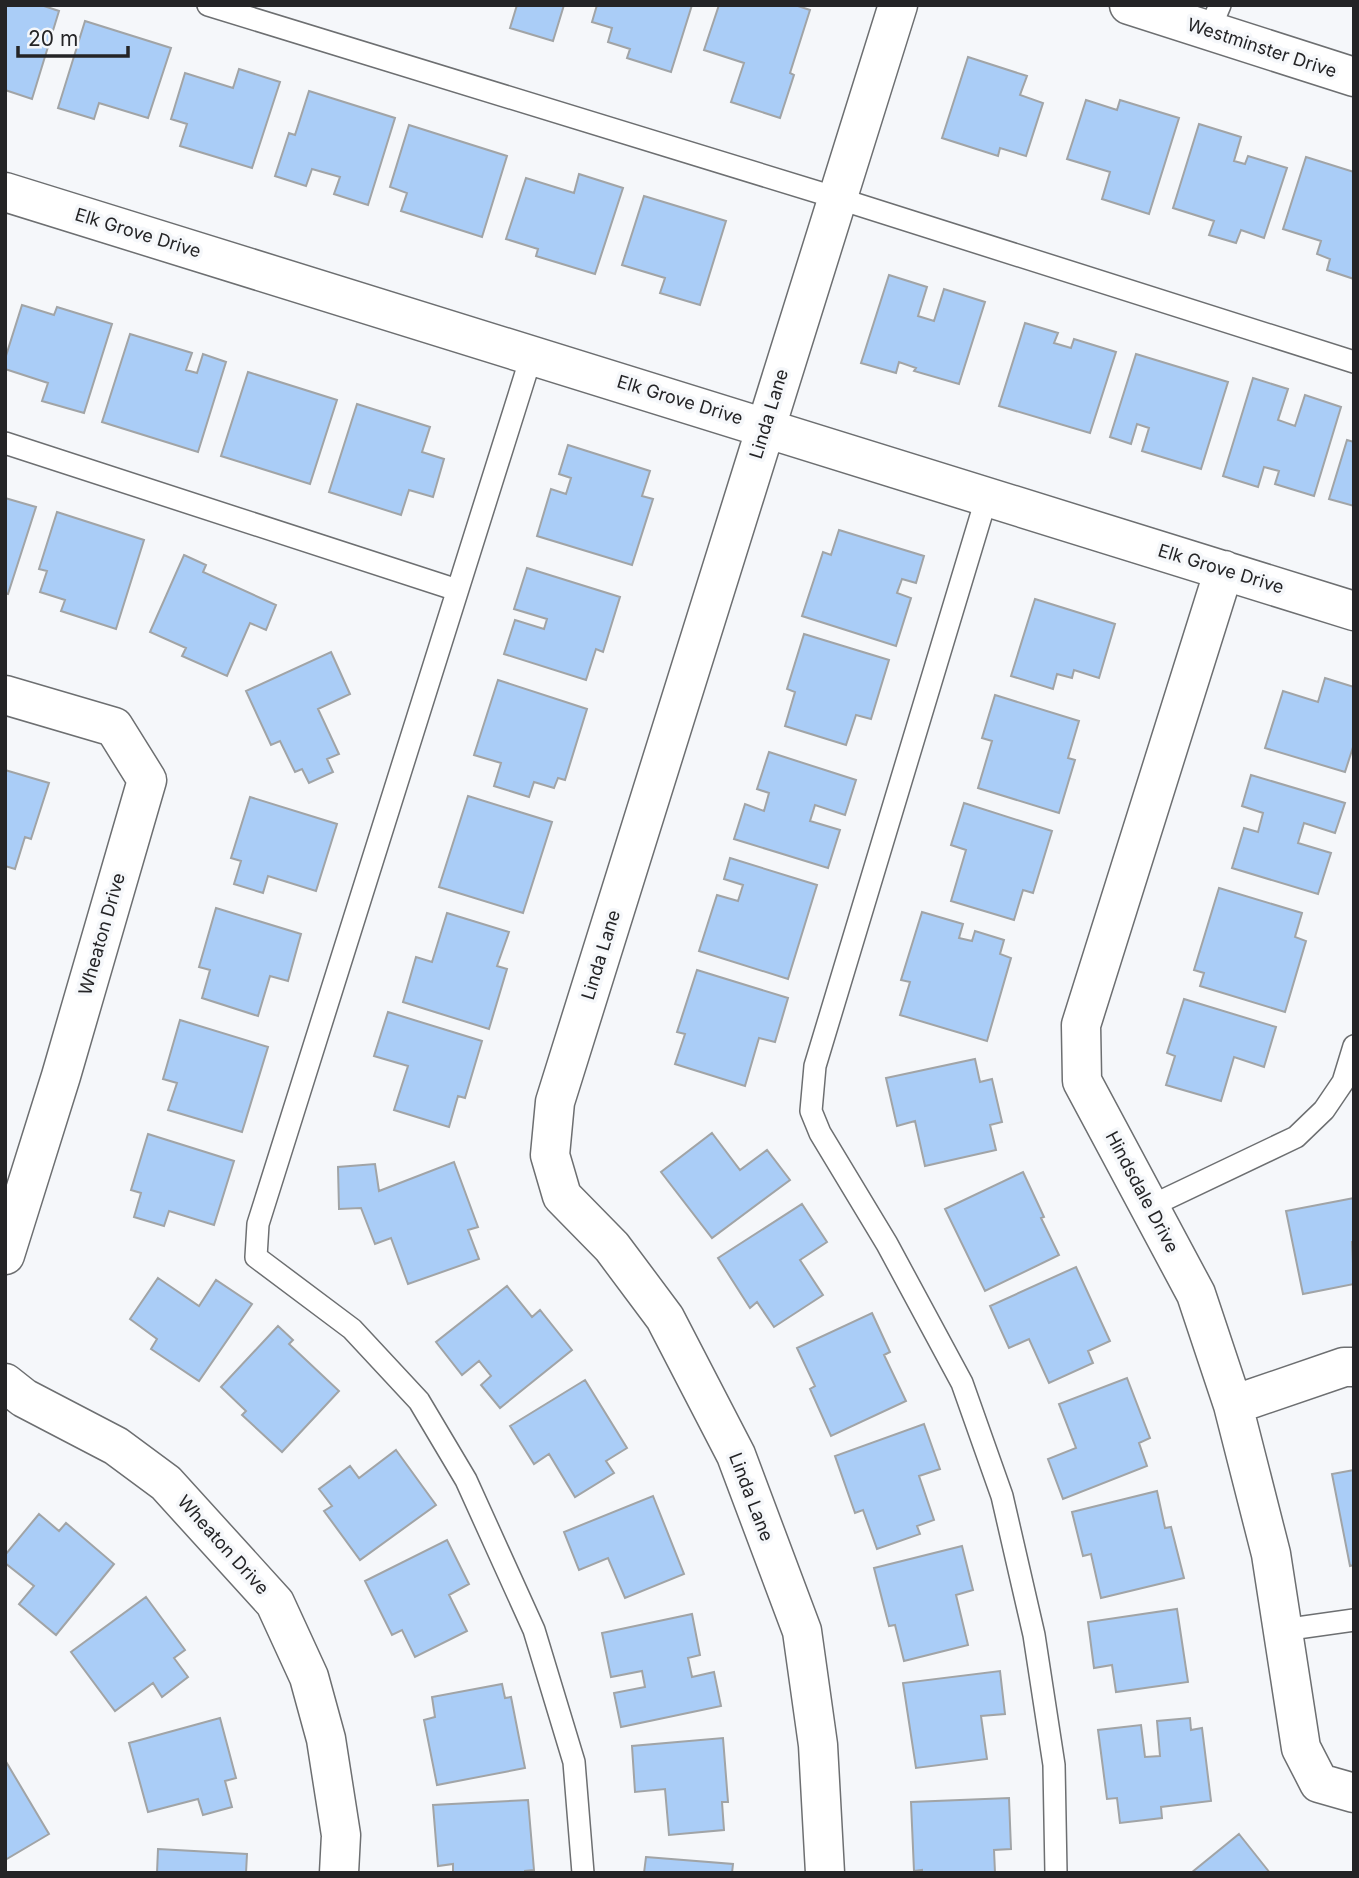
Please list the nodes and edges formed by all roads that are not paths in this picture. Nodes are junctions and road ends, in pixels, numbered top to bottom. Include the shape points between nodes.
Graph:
1 (208, 5) edge
2 (898, 5) edge
3 (1129, 5) edge
4 (1214, 18) edge
5 (1354, 77) edge
6 (5, 192) edge
7 (837, 198) junction
8 (532, 354) junction
9 (1354, 362) edge
10 (764, 426) junction
11 (5, 443) edge
12 (987, 496) junction
13 (1223, 570) junction
14 (457, 590) junction
15 (1354, 611) edge
16 (5, 695) edge
17 (1354, 1046) edge
18 (1149, 1206) junction
19 (5, 1255) edge
20 (1354, 1367) edge
21 (5, 1382) edge
22 (1233, 1405) junction
23 (1354, 1620) edge
24 (1283, 1630) junction
25 (1354, 1793) edge
26 (340, 1873) edge
27 (583, 1873) edge
28 (825, 1873) edge
29 (1056, 1873) edge

1 - 7 lane
2 - 7 street, Linda Lane
3 - 4 street, Westminster Drive
4 - 5 street, Westminster Drive
6 - 8 street, Elk Grove Drive
7 - 9 lane
7 - 10 street, Linda Lane
8 - 10 street, Elk Grove Drive
8 - 14 lane
10 - 12 street, Elk Grove Drive
10 - 28 street, Linda Lane via 555,1102 550,1155 562,1196 612,1247 665,1318 736,1455 802,1631 818,1745
11 - 14 lane
12 - 13 street, Elk Grove Drive
12 - 29 lane via 815,1066 811,1111 962,1383 1002,1496 1034,1635 1054,1765
13 - 15 street, Elk Grove Drive
13 - 18 street, Hindsdale Drive via 1081,1025 1082,1081
14 - 27 lane via 258,1224 256,1257 352,1329 419,1401 466,1479 534,1630 574,1762
16 - 19 street, Wheaton Drive via 114,727 147,780
17 - 18 lane via 1343,1082 1324,1110 1296,1137
18 - 22 street, Hindsdale Drive via 1196,1294
20 - 22 street
21 - 26 street, Wheaton Drive via 24,1398 116,1447 166,1483 275,1603 309,1677 326,1739 341,1835
22 - 24 street, Hindsdale Drive via 1271,1554
23 - 24 lane
24 - 25 street, Hindsdale Drive via 1301,1748 1319,1783

